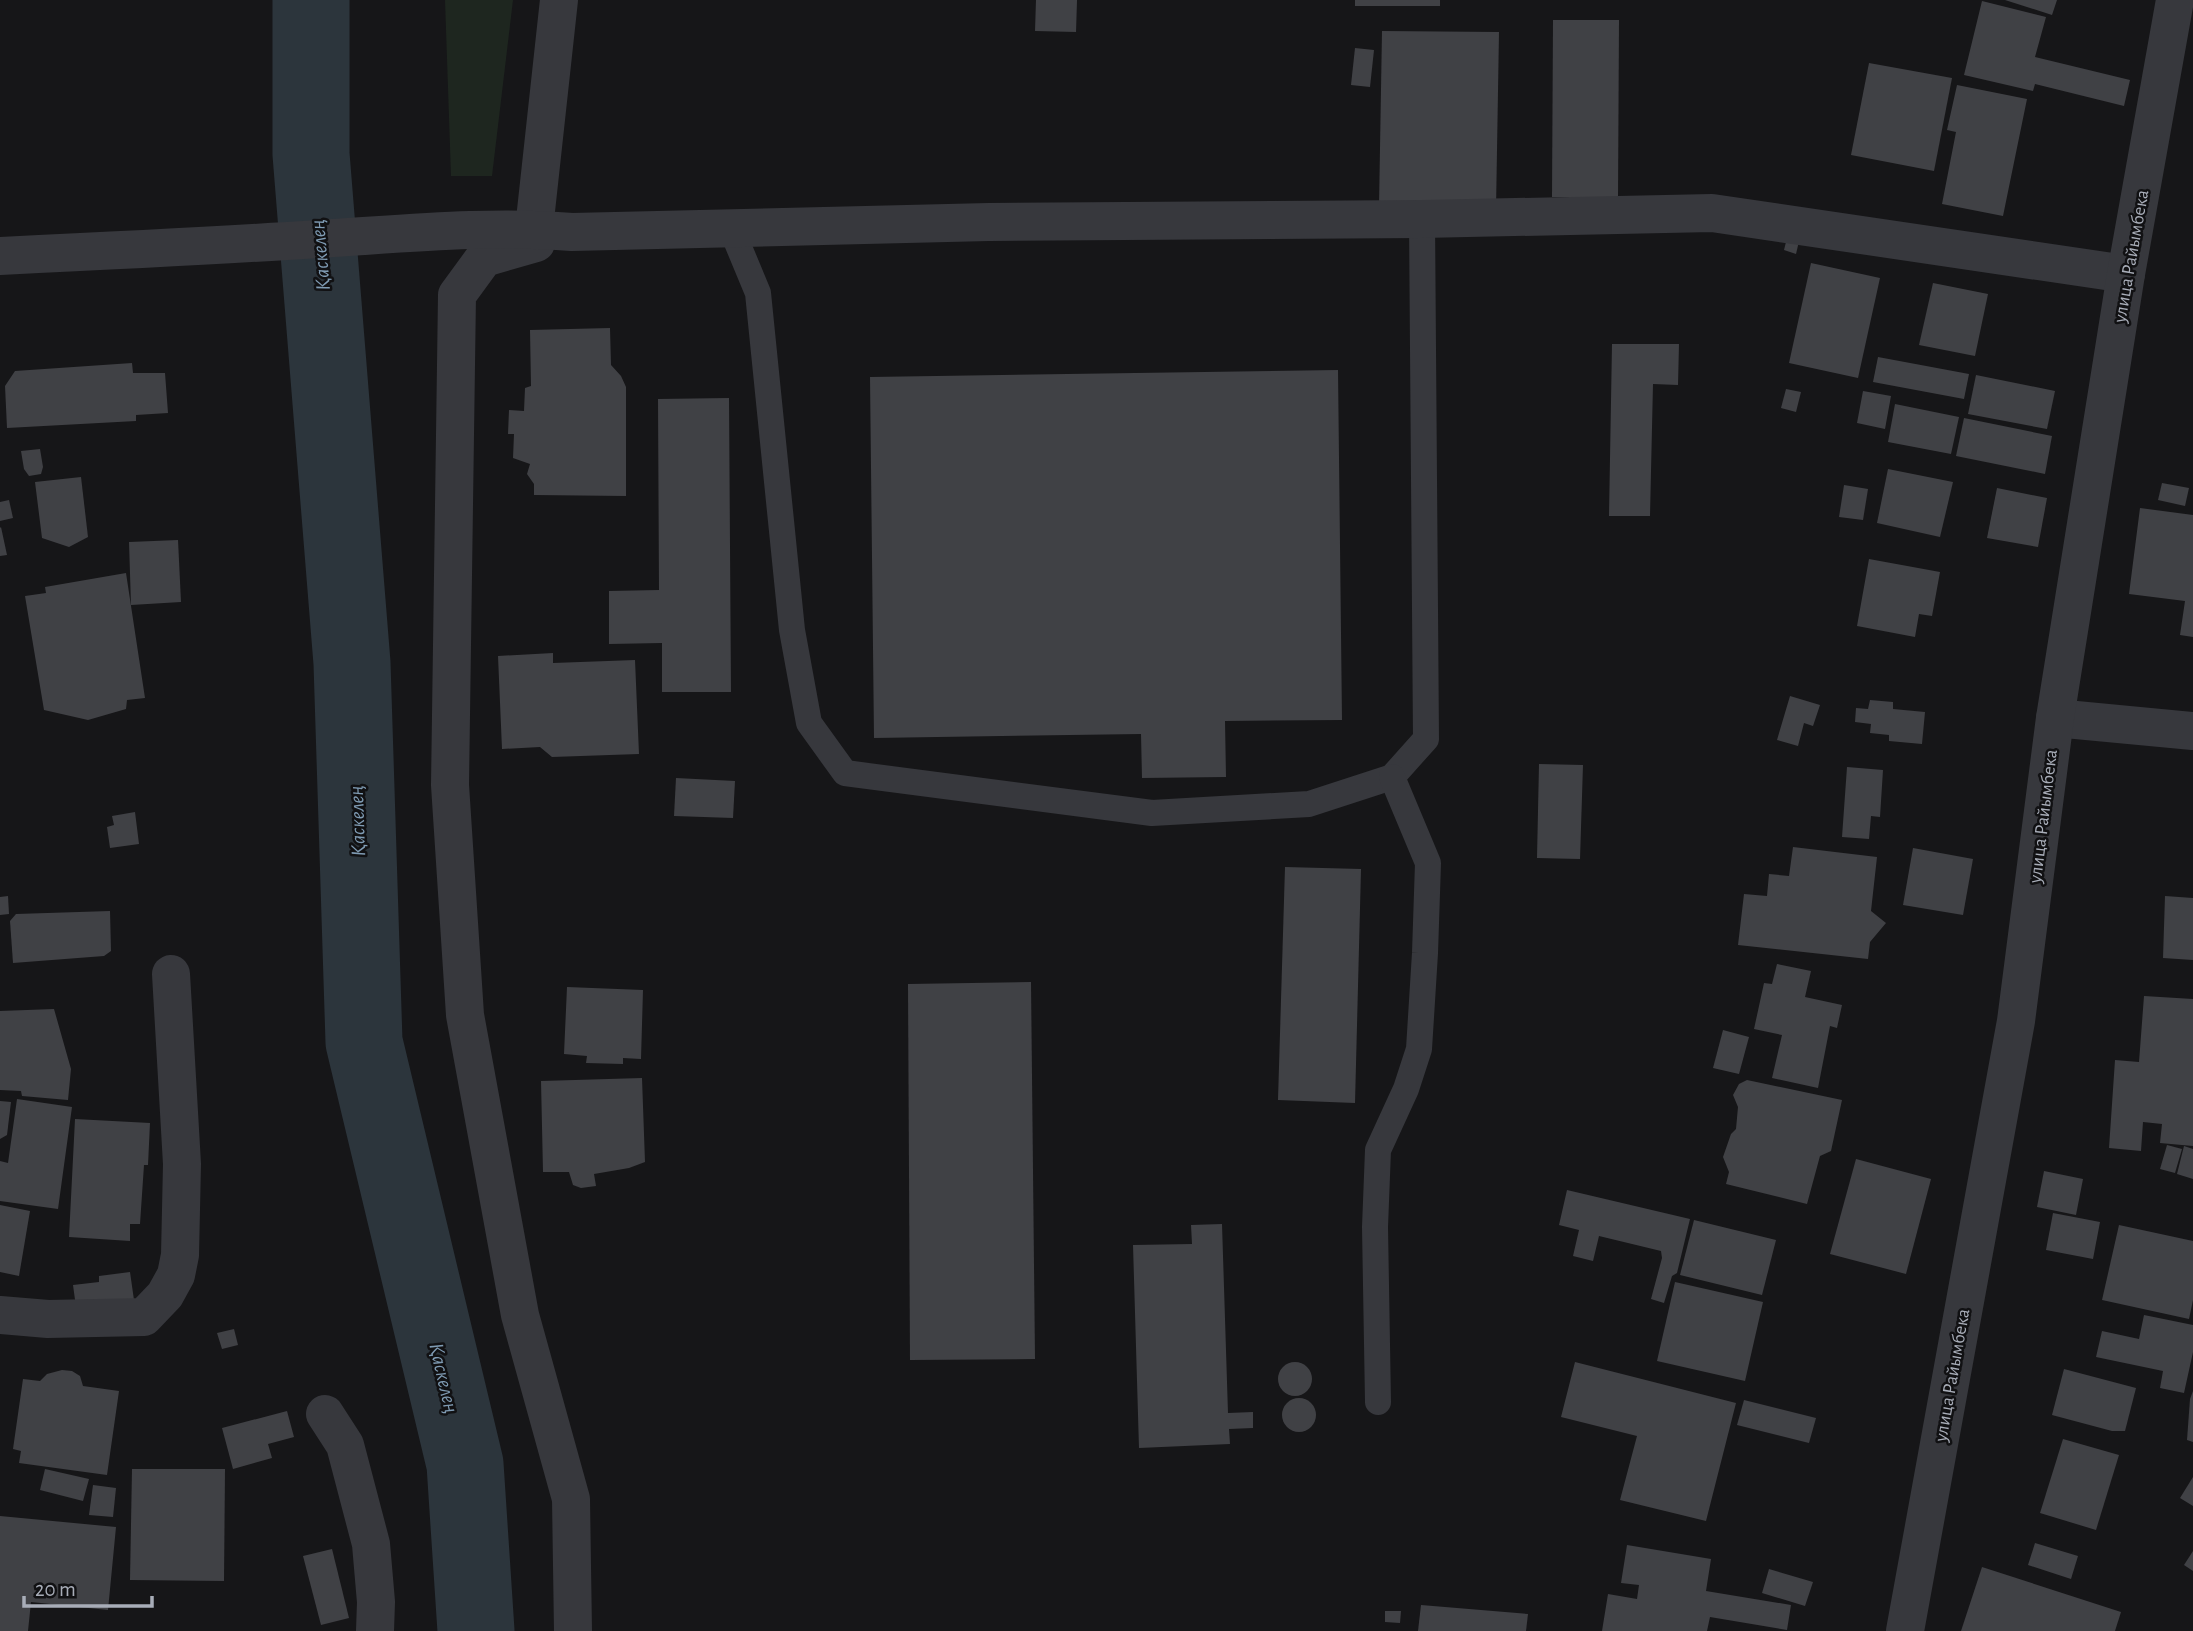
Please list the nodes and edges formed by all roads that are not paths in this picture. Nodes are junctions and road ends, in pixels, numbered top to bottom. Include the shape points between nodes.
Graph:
1 (559, 0) edge
2 (2175, 0) edge
3 (1422, 219) junction
4 (731, 228) junction
5 (534, 229) junction
6 (572, 232) junction
7 (0, 256) edge
8 (2126, 274) junction
9 (2055, 718) junction
10 (2193, 731) edge
11 (1392, 777) junction
12 (171, 974) dead end
13 (0, 1315) edge
14 (1378, 1402) dead end
15 (326, 1414) dead end
16 (1908, 1630) edge
17 (375, 1631) edge
18 (573, 1631) edge

1 - 5 street
2 - 8 street, улица Райымбека
3 - 4 street
3 - 8 street via 1712,213
3 - 11 lane via 1426,739
4 - 6 street
4 - 11 lane via 758,293 792,630 809,723 845,773 1152,813 1309,804
5 - 6 street
5 - 7 street
6 - 18 street via 484,258 457,295 450,785 465,1015 520,1315 571,1499
8 - 9 street, улица Райымбека
9 - 10 street
9 - 16 street, улица Райымбека via 2015,1021
11 - 14 lane via 1428,863 1419,1049 1378,1150
12 - 13 street via 182,1164 176,1275 144,1317
15 - 17 street via 345,1445 371,1544

